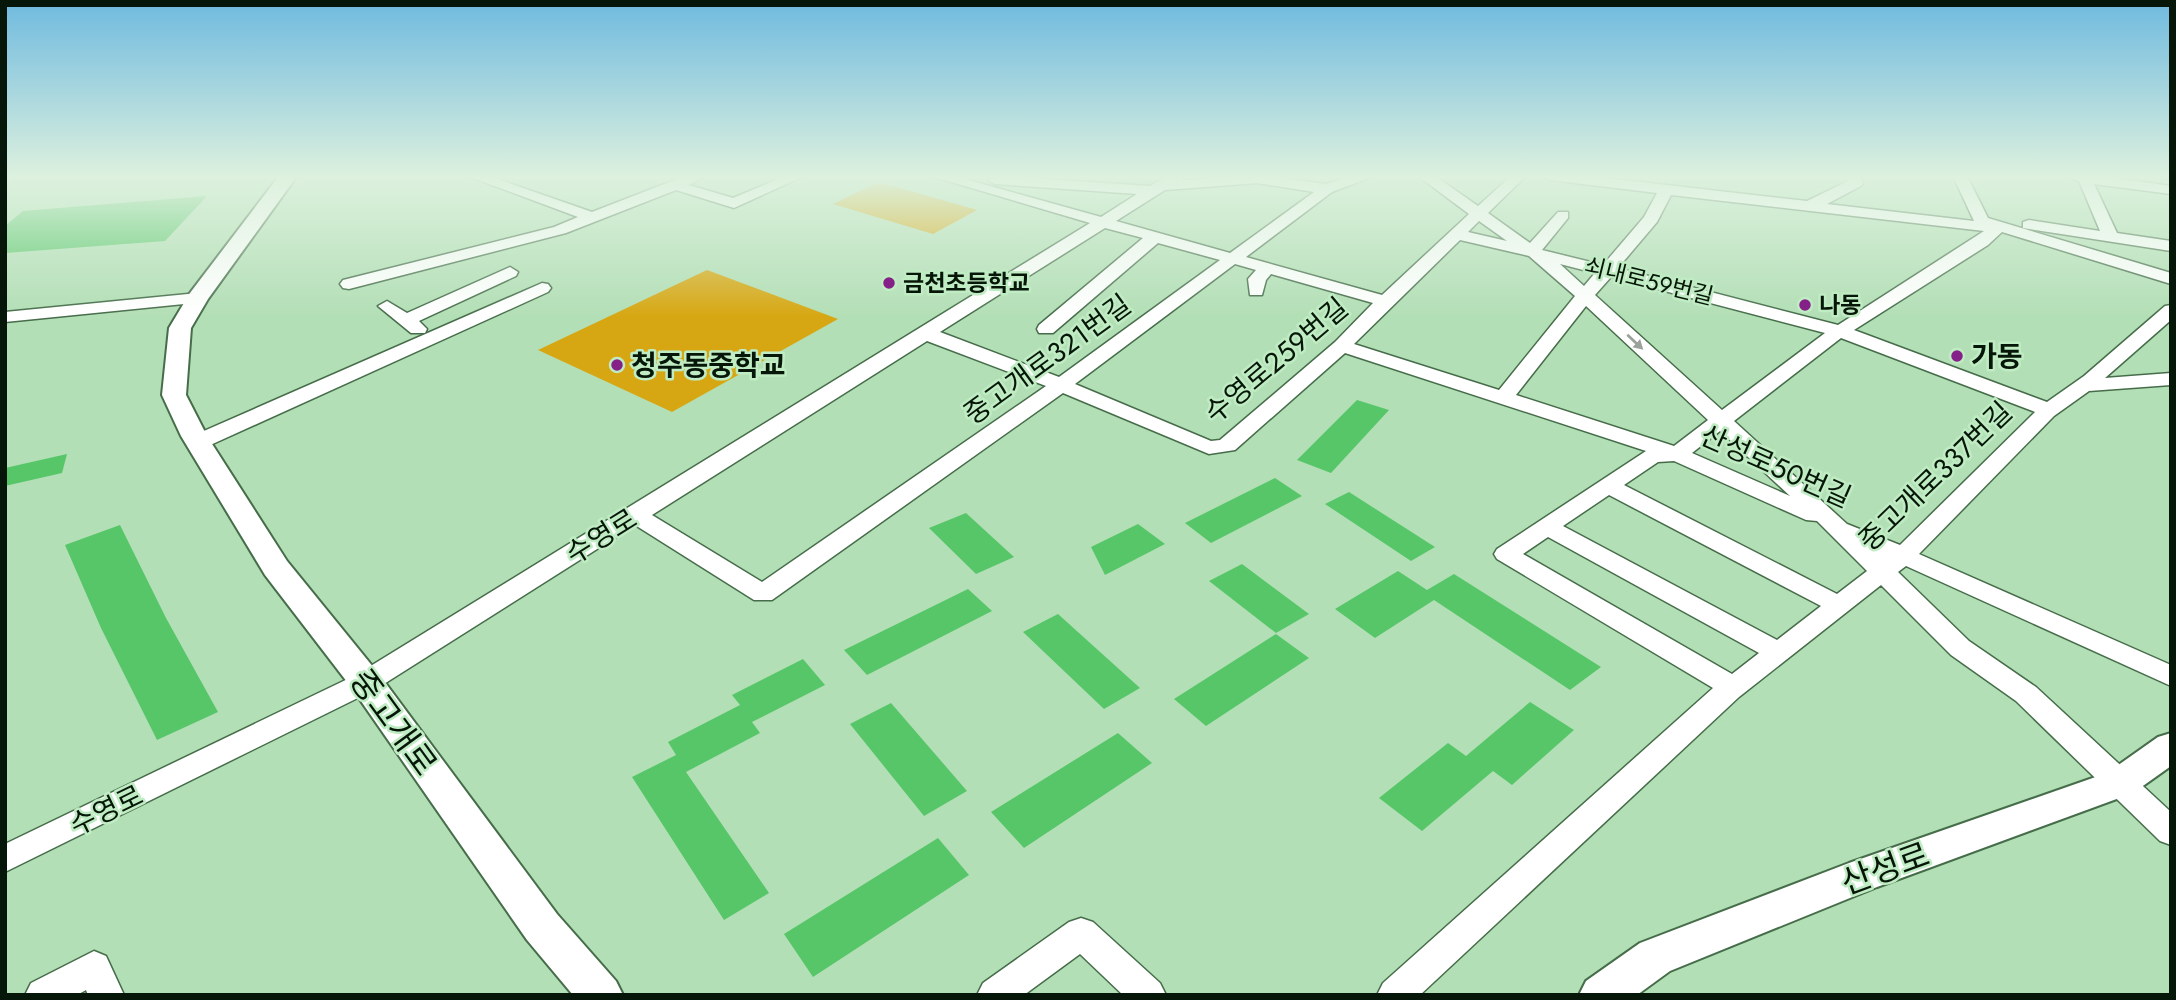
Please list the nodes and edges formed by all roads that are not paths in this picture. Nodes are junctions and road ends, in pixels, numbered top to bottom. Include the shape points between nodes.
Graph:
1 (254, 223) edge
2 (574, 223) edge
3 (1101, 223) edge
4 (1104, 223) edge
5 (1281, 223) edge
6 (1469, 223) edge
7 (1491, 223) edge
8 (1556, 223) edge
9 (1648, 223) edge
10 (1985, 223) edge
11 (1989, 223) junction
12 (2103, 223) edge
13 (2171, 232) edge
14 (1457, 234) junction
15 (1155, 237) junction
16 (2111, 237) junction
17 (2131, 240) junction
18 (2171, 246) edge
19 (485, 251) junction
20 (1531, 252) junction
21 (1233, 258) junction
22 (1267, 268) junction
23 (1607, 270) junction
24 (510, 272) junction
25 (2171, 279) edge
26 (349, 284) dead end
27 (542, 288) joint
28 (1256, 291) dead end
29 (1584, 297) junction
30 (198, 298) junction
31 (1385, 301) junction
32 (387, 306) dead end
33 (2171, 310) edge
34 (5, 317) edge
35 (406, 320) junction
36 (1046, 329) dead end
37 (1839, 331) junction
38 (924, 333) junction
39 (429, 337) junction
40 (1342, 346) junction
41 (2171, 379) edge
42 (1061, 385) junction
43 (2083, 385) junction
44 (1504, 397) junction
45 (2049, 410) junction
46 (1720, 422) junction
47 (198, 442) junction
48 (1677, 454) junction
49 (1608, 486) junction
50 (635, 515) junction
51 (1833, 524) junction
52 (1547, 527) junction
53 (1903, 555) junction
54 (1882, 572) junction
55 (763, 594) joint
56 (1839, 605) junction
57 (1778, 652) junction
58 (2171, 676) edge
59 (366, 682) junction
60 (1732, 687) junction
61 (2171, 747) edge
62 (2120, 783) junction
63 (2171, 832) edge
64 (5, 859) edge
65 (100, 981) edge
66 (43, 995) edge
67 (601, 995) edge
68 (995, 995) edge
69 (1148, 995) edge
70 (1395, 995) edge
71 (1601, 995) edge

1 - 30 street, 중고개로
2 - 19 street
3 - 38 street, 수영로
4 - 15 street
5 - 21 street, 중고개로321번길
6 - 14 street, 수영로259번길
7 - 20 street
8 - 20 street
9 - 23 street
10 - 11 street
11 - 16 street
11 - 25 street
11 - 37 street via 1982,242
12 - 16 street
13 - 17 street
14 - 20 street, 쇠내로59번길
14 - 31 street, 수영로259번길
15 - 21 street
15 - 36 street
16 - 17 street
17 - 18 street
19 - 24 street
19 - 26 street
20 - 23 street, 쇠내로59번길
20 - 29 street, 쇠내로59번길
21 - 22 street
21 - 42 street, 중고개로321번길
22 - 28 street via 1257,279
22 - 31 street
23 - 29 street
23 - 37 street, 쇠내로59번길
24 - 27 street
24 - 35 street
27 - 39 street
29 - 44 street
29 -> 46 street, 쇠내로59번길
30 - 34 street
30 - 47 street, 중고개로 via 180,328 174,395
31 - 40 street, 수영로259번길
32 - 35 street
33 - 43 street, 중고개로337번길
35 - 39 street
37 - 45 street, 쇠내로59번길
37 - 46 street
38 - 42 street, 수영로259번길
38 - 50 street, 수영로
39 - 47 street
40 - 42 street, 수영로259번길 via 1227,445 1209,448
40 - 44 street, 산성로50번길
41 - 43 street
42 - 55 street, 중고개로321번길
43 - 45 street, 중고개로337번길
44 - 48 street, 산성로50번길
45 - 53 street, 중고개로337번길
46 - 48 street
46 - 51 street, 쇠내로59번길
47 - 59 street, 중고개로 via 276,568
48 - 49 street via 1652,456
48 - 51 street, 산성로50번길
49 - 52 street
49 - 56 street
50 - 55 street
50 - 59 street, 수영로
51 - 53 street, 산성로50번길
51 - 54 street, 쇠내로59번길
52 - 57 street
52 - 60 street via 1506,554
53 - 54 street, 중고개로337번길
53 - 58 street, 산성로50번길
54 - 56 street, 중고개로337번길
54 - 62 street, 쇠내로59번길 via 1960,648 2026,694
56 - 57 street, 중고개로337번길
57 - 60 street, 중고개로337번길
59 - 64 street, 수영로
59 - 67 street, 중고개로 via 542,927
60 - 70 street, 중고개로337번길
61 - 62 street, 산성로
62 - 63 street, 쇠내로59번길
62 - 71 street, 산성로 via 1863,875 1655,957
65 - 66 street
68 - 69 street via 1081,933

